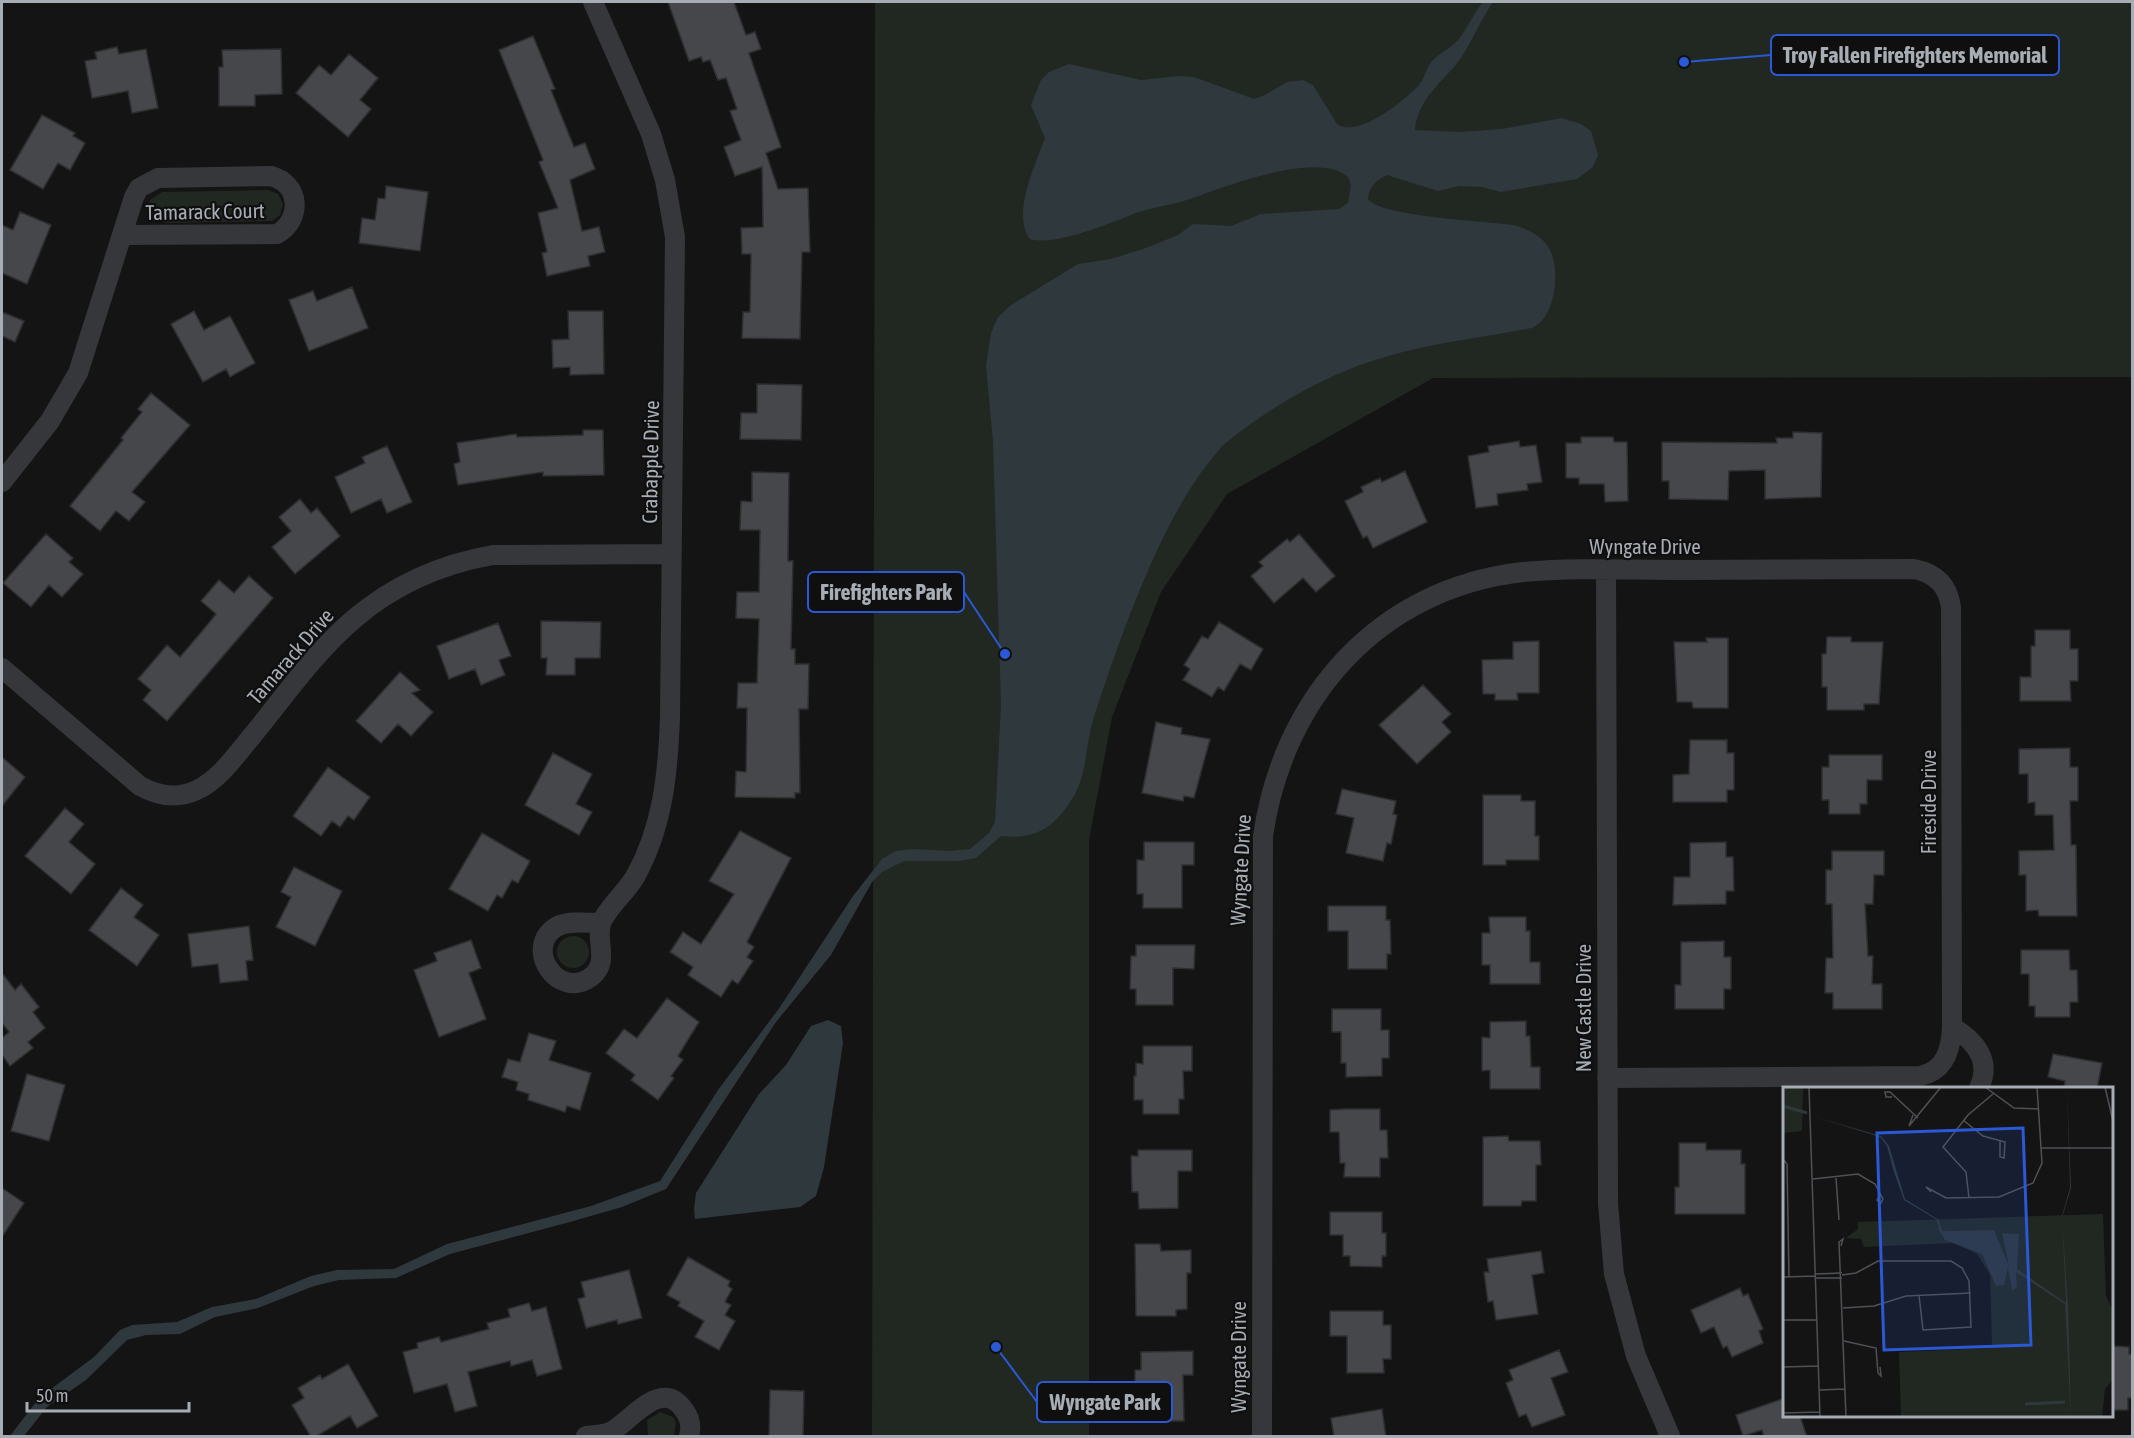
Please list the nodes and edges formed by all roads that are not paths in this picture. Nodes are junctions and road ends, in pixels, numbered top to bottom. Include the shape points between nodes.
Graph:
1 (593, 2) edge
2 (124, 235) junction
3 (2, 482) edge
4 (672, 554) junction
5 (1606, 570) junction
6 (1938, 579) joint
7 (2, 668) edge
8 (601, 923) dead end
9 (1952, 1027) junction
10 (1607, 1078) junction
11 (1903, 1082) edge
12 (1980, 1087) edge
13 (615, 1434) edge
14 (586, 1437) edge
15 (689, 1437) edge
16 (1262, 1437) edge
17 (1670, 1437) edge

1 - 4 street, Crabapple Drive via 651,134 672,213 677,260
2 - 2 street, Tamarack Court via 277,234 291,223 295,199 285,182 271,176 158,178 139,188
2 - 3 street, Tamarack Court via 78,372 51,421
4 - 7 street, Tamarack Drive via 493,555 420,576 372,604 339,633 226,767 189,793 163,795 140,786
4 - 8 street, Crabapple Drive via 670,717 663,801 643,861
5 - 6 street, Wyngate Drive via 1914,569
5 - 10 street, New Castle Drive
5 - 16 street, Wyngate Drive via 1521,573 1483,580 1405,611 1359,645 1331,675 1298,723 1282,759 1267,810 1261,871
6 - 9 street, Fireside Drive via 1951,608
9 - 11 street, Fireside Drive via 1950,1049 1938,1068
9 - 12 street via 1973,1041 1983,1059
10 - 11 street, Fireside Drive
10 - 17 street, New Castle Drive via 1608,1203 1614,1274 1636,1356
13 - 14 street
13 - 15 street via 648,1402 666,1398 681,1405 688,1415

